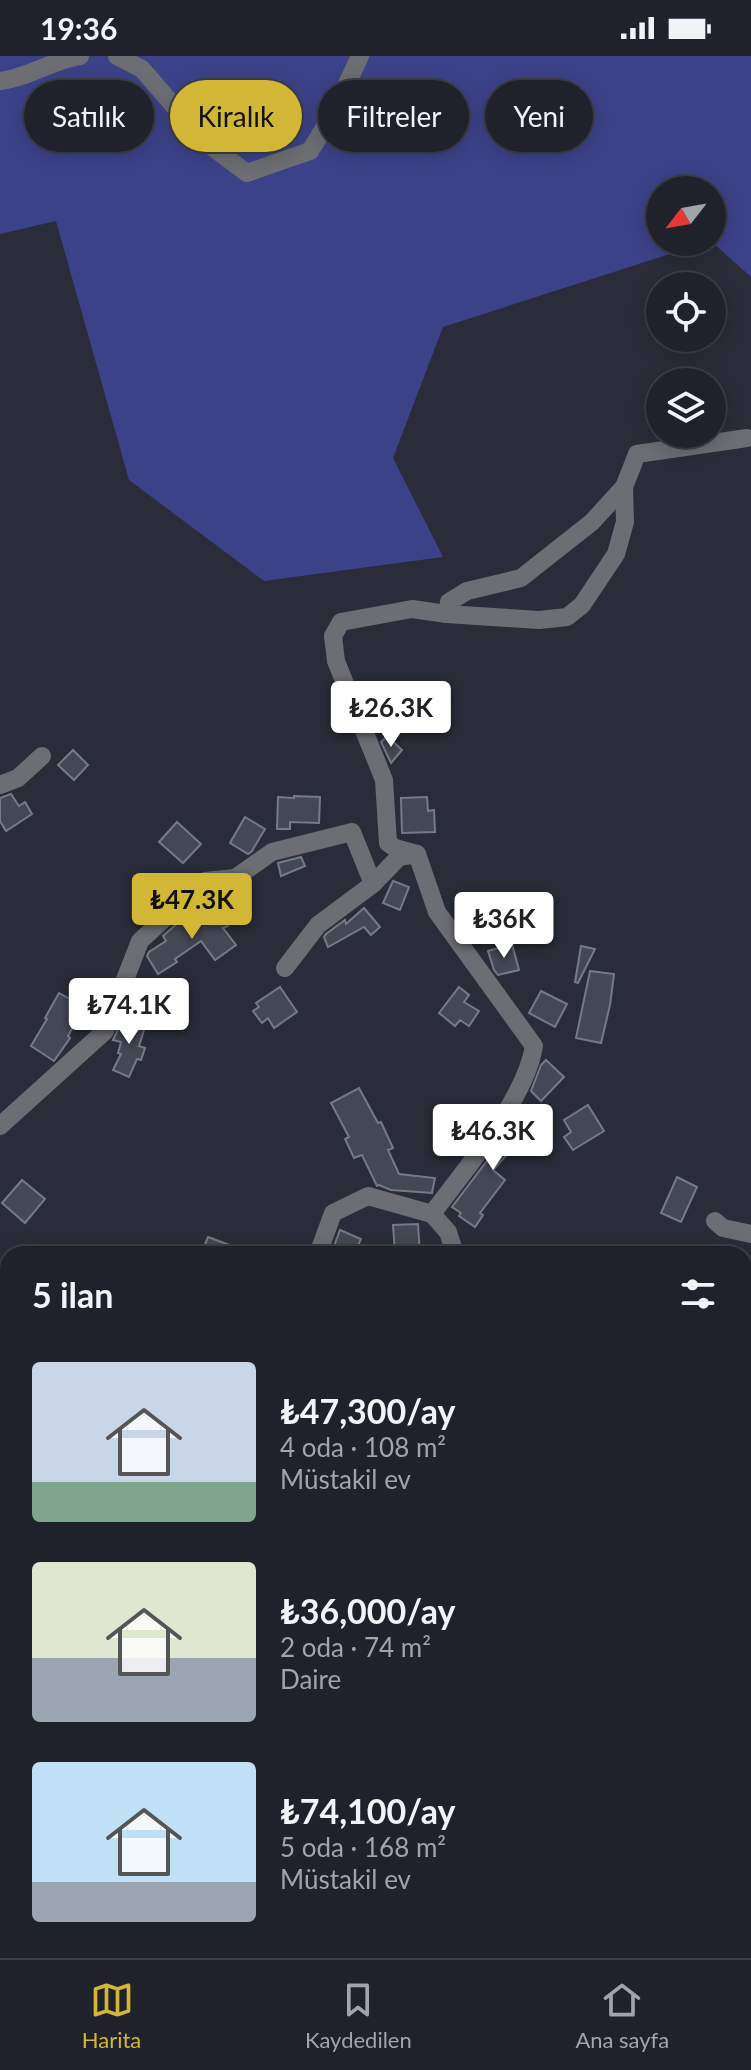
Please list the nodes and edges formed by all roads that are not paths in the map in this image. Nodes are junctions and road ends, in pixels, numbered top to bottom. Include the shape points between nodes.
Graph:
1 (80, 56) edge
2 (117, 56) edge
3 (360, 56) edge
4 (0, 81) edge
5 (747, 438) dead end
6 (624, 487) junction
7 (447, 614) junction
8 (42, 756) dead end
9 (0, 785) edge
10 (417, 854) junction
11 (373, 884) junction
12 (285, 968) dead end
13 (0, 1126) edge
14 (432, 1214) junction
15 (715, 1221) dead end
16 (751, 1234) edge
17 (321, 1246) edge
18 (452, 1246) edge

1 - 4 street
2 - 3 street via 142,69 204,141 247,173 310,151
5 - 6 street via 637,454
6 - 7 street via 592,522 521,578 467,591 449,602
6 - 7 street via 625,522 616,554 582,605 567,617
7 - 10 street via 412,609 355,619 341,622 333,636 336,661 384,780 388,843
8 - 9 street via 18,778
10 - 11 street via 399,857
10 - 14 street via 437,912 534,1046 507,1112
11 - 12 street via 318,925
11 - 13 street via 352,832 272,852 235,878 205,881 140,941 105,1031
14 - 17 street via 368,1196 333,1213
14 - 18 street
15 - 16 street

